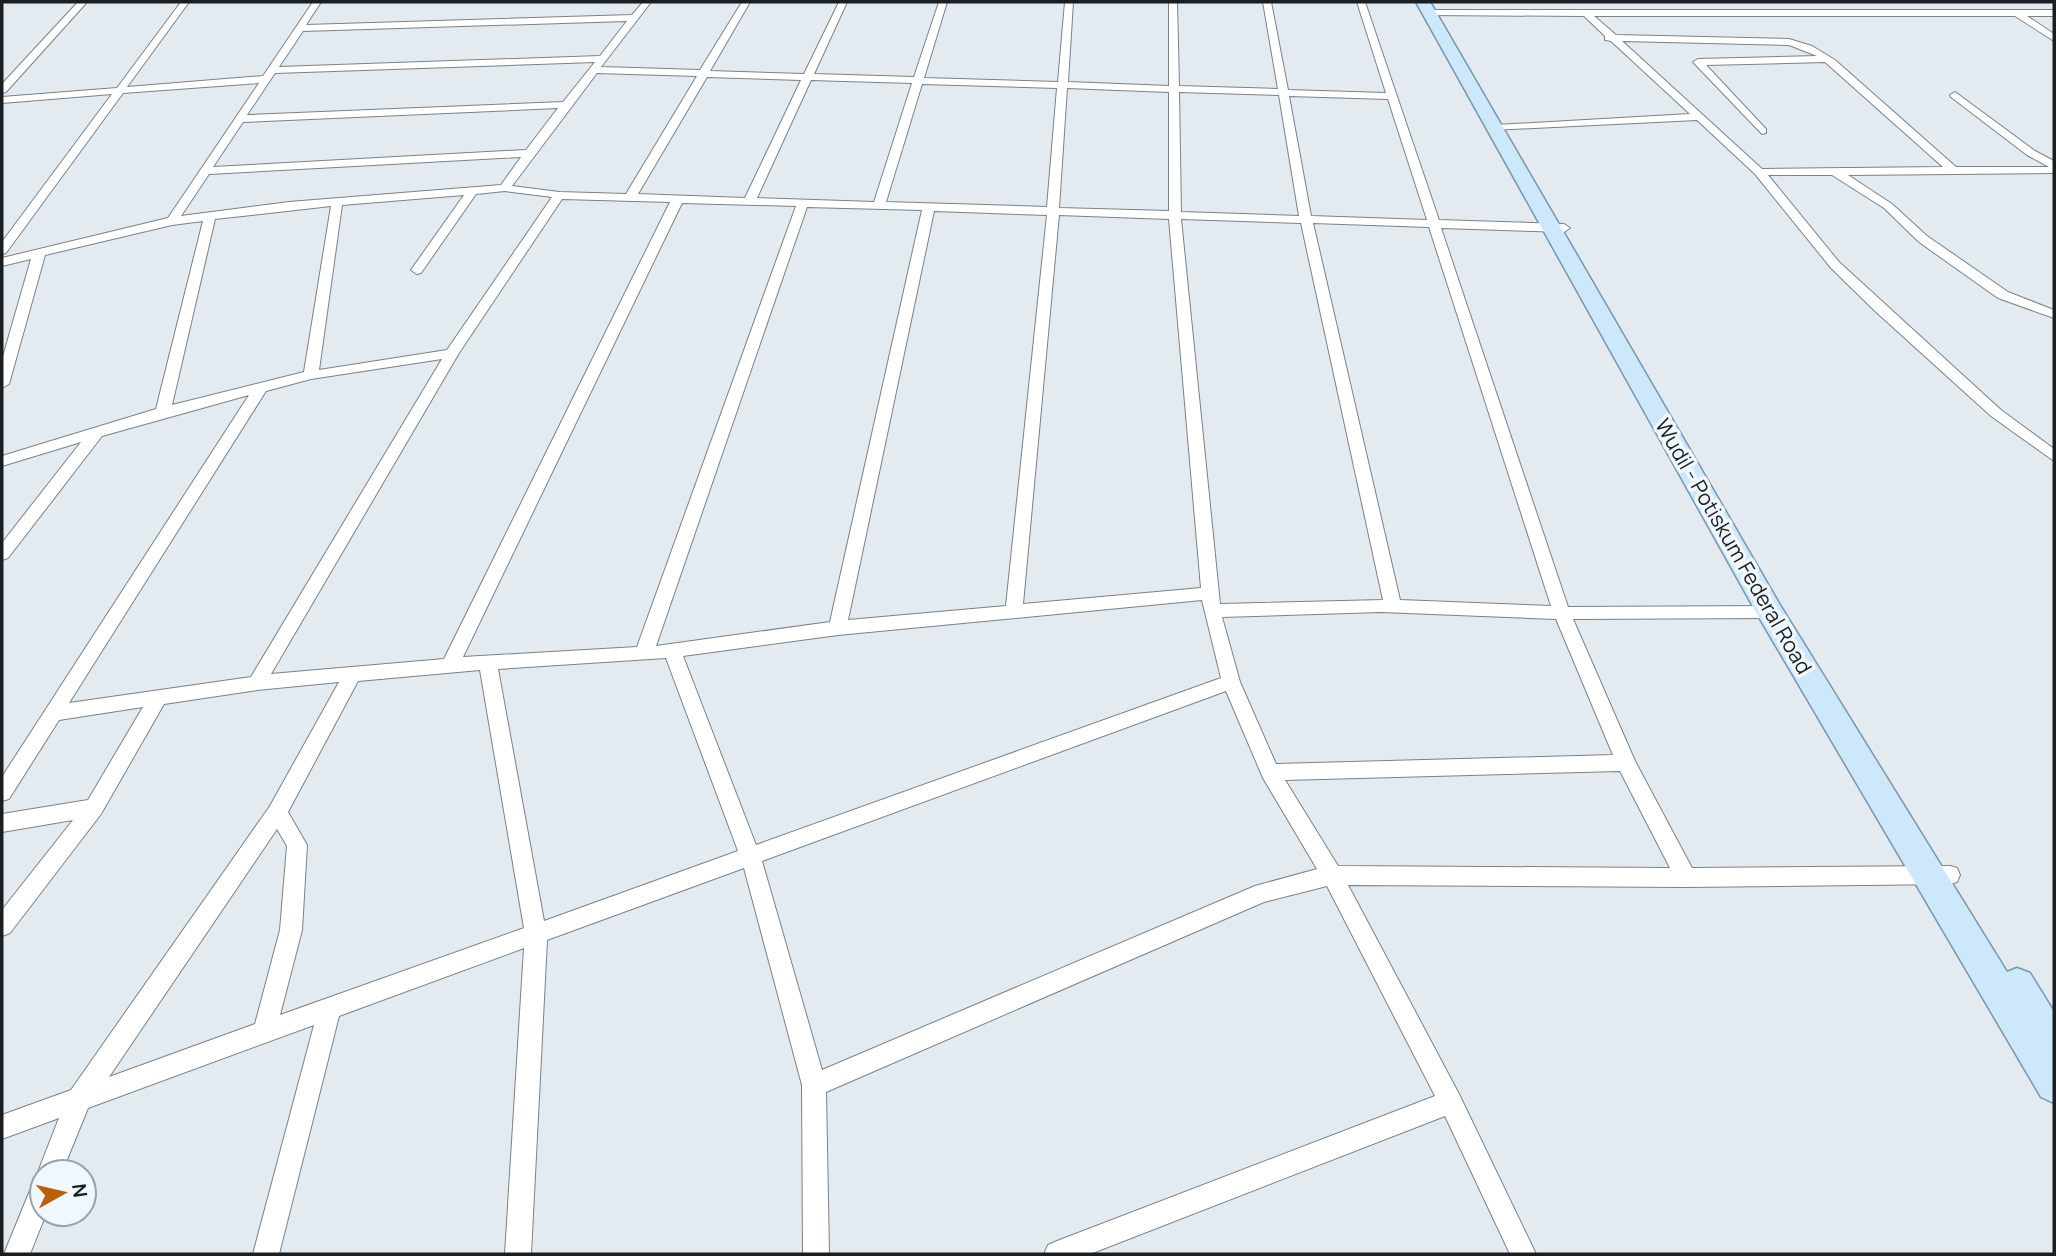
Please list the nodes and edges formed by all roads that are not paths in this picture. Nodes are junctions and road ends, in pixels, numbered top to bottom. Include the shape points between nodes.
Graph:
1 (83, 2) edge
2 (185, 2) edge
3 (317, 2) edge
4 (647, 2) edge
5 (746, 2) edge
6 (843, 2) edge
7 (943, 2) edge
8 (1069, 2) edge
9 (1173, 2) edge
10 (1267, 2) edge
11 (1361, 2) edge
12 (1769, 2) edge
13 (1837, 2) edge
14 (1885, 2) edge
15 (2001, 2) edge
16 (1431, 7) edge
17 (1572, 13) junction
18 (1586, 13) junction
19 (1783, 13) junction
20 (1853, 13) junction
21 (2054, 13) edge
22 (1900, 14) junction
23 (2018, 14) junction
24 (634, 18) junction
25 (300, 28) junction
26 (1601, 38) junction
27 (1614, 38) junction
28 (2054, 38) edge
29 (1827, 58) junction
30 (603, 59) junction
31 (595, 70) junction
32 (704, 74) junction
33 (269, 75) junction
34 (808, 78) junction
35 (918, 80) junction
36 (1062, 85) junction
37 (1174, 89) junction
38 (2, 90) edge
39 (120, 90) junction
40 (1283, 93) junction
41 (1955, 95) dead end
42 (1393, 96) junction
43 (2, 100) edge
44 (567, 105) junction
45 (1694, 115) junction
46 (239, 119) junction
47 (1500, 126) junction
48 (1762, 131) dead end
49 (529, 153) junction
50 (2054, 167) edge
51 (205, 170) junction
52 (1954, 170) junction
53 (1834, 171) junction
54 (1759, 172) junction
55 (505, 188) junction
56 (473, 190) junction
57 (559, 195) junction
58 (630, 197) junction
59 (678, 198) junction
60 (750, 200) junction
61 (337, 202) junction
62 (803, 202) junction
63 (879, 205) junction
64 (929, 206) junction
65 (1053, 211) junction
66 (1175, 215) junction
67 (210, 216) junction
68 (1306, 220) junction
69 (172, 221) junction
70 (1436, 225) junction
71 (1558, 228) junction
72 (2, 250) edge
73 (39, 253) junction
74 (2, 262) edge
75 (417, 270) dead end
76 (2054, 314) edge
77 (453, 352) junction
78 (311, 375) junction
79 (2, 384) edge
80 (261, 387) junction
81 (163, 412) junction
82 (96, 433) junction
83 (2054, 456) edge
84 (2, 461) edge
85 (2, 554) edge
86 (1768, 599) junction
87 (1211, 602) junction
88 (1393, 607) junction
89 (1014, 613) junction
90 (1562, 613) junction
91 (838, 628) junction
92 (672, 650) junction
93 (644, 654) junction
94 (488, 663) junction
95 (450, 665) junction
96 (352, 675) junction
97 (1231, 682) junction
98 (257, 683) junction
99 (157, 699) junction
100 (53, 713) junction
101 (1626, 763) junction
102 (1270, 772) junction
103 (2, 793) edge
104 (94, 808) junction
105 (277, 812) junction
106 (2, 823) edge
107 (751, 857) junction
108 (1332, 875) junction
109 (1940, 876) junction
110 (1686, 878) junction
111 (2, 926) edge
112 (536, 936) junction
113 (330, 1009) junction
114 (264, 1033) junction
115 (2054, 1046) edge
116 (2054, 1084) edge
117 (814, 1085) junction
118 (78, 1101) junction
119 (1451, 1102) junction
120 (2, 1127) edge
121 (56, 1158) edge
122 (28, 1227) edge
123 (17, 1254) edge
124 (266, 1254) edge
125 (518, 1254) edge
126 (816, 1254) edge
127 (1057, 1254) edge
128 (1523, 1254) edge

1 - 38 street
2 - 39 street
3 - 25 street
4 - 24 street
5 - 32 street
6 - 34 street
7 - 35 street
8 - 36 street
9 - 37 street
10 - 40 street
11 - 42 street
12 - 19 street
13 - 20 street
14 - 22 street
15 - 23 street
16 - 17 street
16 - 47 main road, Wudil - Potiskum Federal Road
17 - 18 street
17 - 26 street
18 - 19 street
18 - 27 street
19 - 20 street
20 - 22 street
21 - 23 street
22 - 23 street
23 - 28 street
24 - 25 street
24 - 30 street
25 - 33 street
26 - 27 street
26 - 45 street
27 - 29 street via 1789,42
27 - 45 street
29 - 48 street via 1698,62
29 - 52 street
30 - 31 street
30 - 33 street
31 - 32 street
31 - 44 street
32 - 34 street
32 - 58 street
33 - 39 street
33 - 46 street
34 - 35 street
34 - 60 street
35 - 36 street
35 - 63 street
36 - 37 street
36 - 65 street
37 - 40 street
37 - 66 street
39 - 43 street
39 - 72 street
40 - 42 street
40 - 68 street
41 - 50 street
42 - 70 street
44 - 46 street
44 - 49 street
45 - 47 street
45 - 54 street
46 - 51 street
47 - 71 main road, Wudil - Potiskum Federal Road
49 - 51 street
49 - 55 street
50 - 52 street
51 - 69 street
52 - 53 street
53 - 54 street
53 - 76 street via 1888,206 1923,239 2003,295
54 - 83 street via 1836,265 1996,413
55 - 56 street
55 - 57 street
56 - 61 street
56 - 75 street
57 - 58 street
57 - 77 street
58 - 59 street
59 - 60 street
59 - 95 street
60 - 62 street
61 - 67 street
61 - 78 street
62 - 63 street
62 - 93 street
63 - 64 street
64 - 65 street
64 - 91 street
65 - 66 street
65 - 89 street
66 - 68 street
66 - 87 street
67 - 69 street
67 - 81 street
68 - 70 street
68 - 88 street
69 - 73 street
70 - 71 street
70 - 90 street
71 - 86 main road, Wudil - Potiskum Federal Road
73 - 74 street
73 - 79 street
77 - 78 street
77 - 98 street
78 - 80 street
80 - 81 street
80 - 100 street
81 - 82 street
82 - 84 street
82 - 85 street
86 - 90 street
86 - 109 main road, Wudil - Potiskum Federal Road
87 - 88 street
87 - 89 street
87 - 97 street
88 - 90 street
89 - 91 street
90 - 101 street
91 - 92 street
92 - 93 street
92 - 107 street
93 - 94 street
94 - 95 street
94 - 112 street
95 - 96 street
96 - 98 street
96 - 105 street
97 - 102 street
97 - 107 street
98 - 99 street
99 - 100 street
99 - 104 street
100 - 103 street
101 - 102 street
101 - 110 street
102 - 108 street
104 - 106 street
104 - 111 street
105 - 114 street via 296,845 294,887 291,930
105 - 118 street
107 - 112 street
107 - 117 street
108 - 110 street
108 - 117 street via 1262,893
108 - 119 street
109 - 110 street
109 - 115 main road, Wudil - Potiskum Federal Road
109 - 116 main road, Wudil - Potiskum Federal Road
112 - 113 street
112 - 125 street
113 - 114 street
113 - 124 street
114 - 118 street
117 - 126 street
118 - 120 street
118 - 121 street
119 - 127 street
119 - 128 street
122 - 123 street

